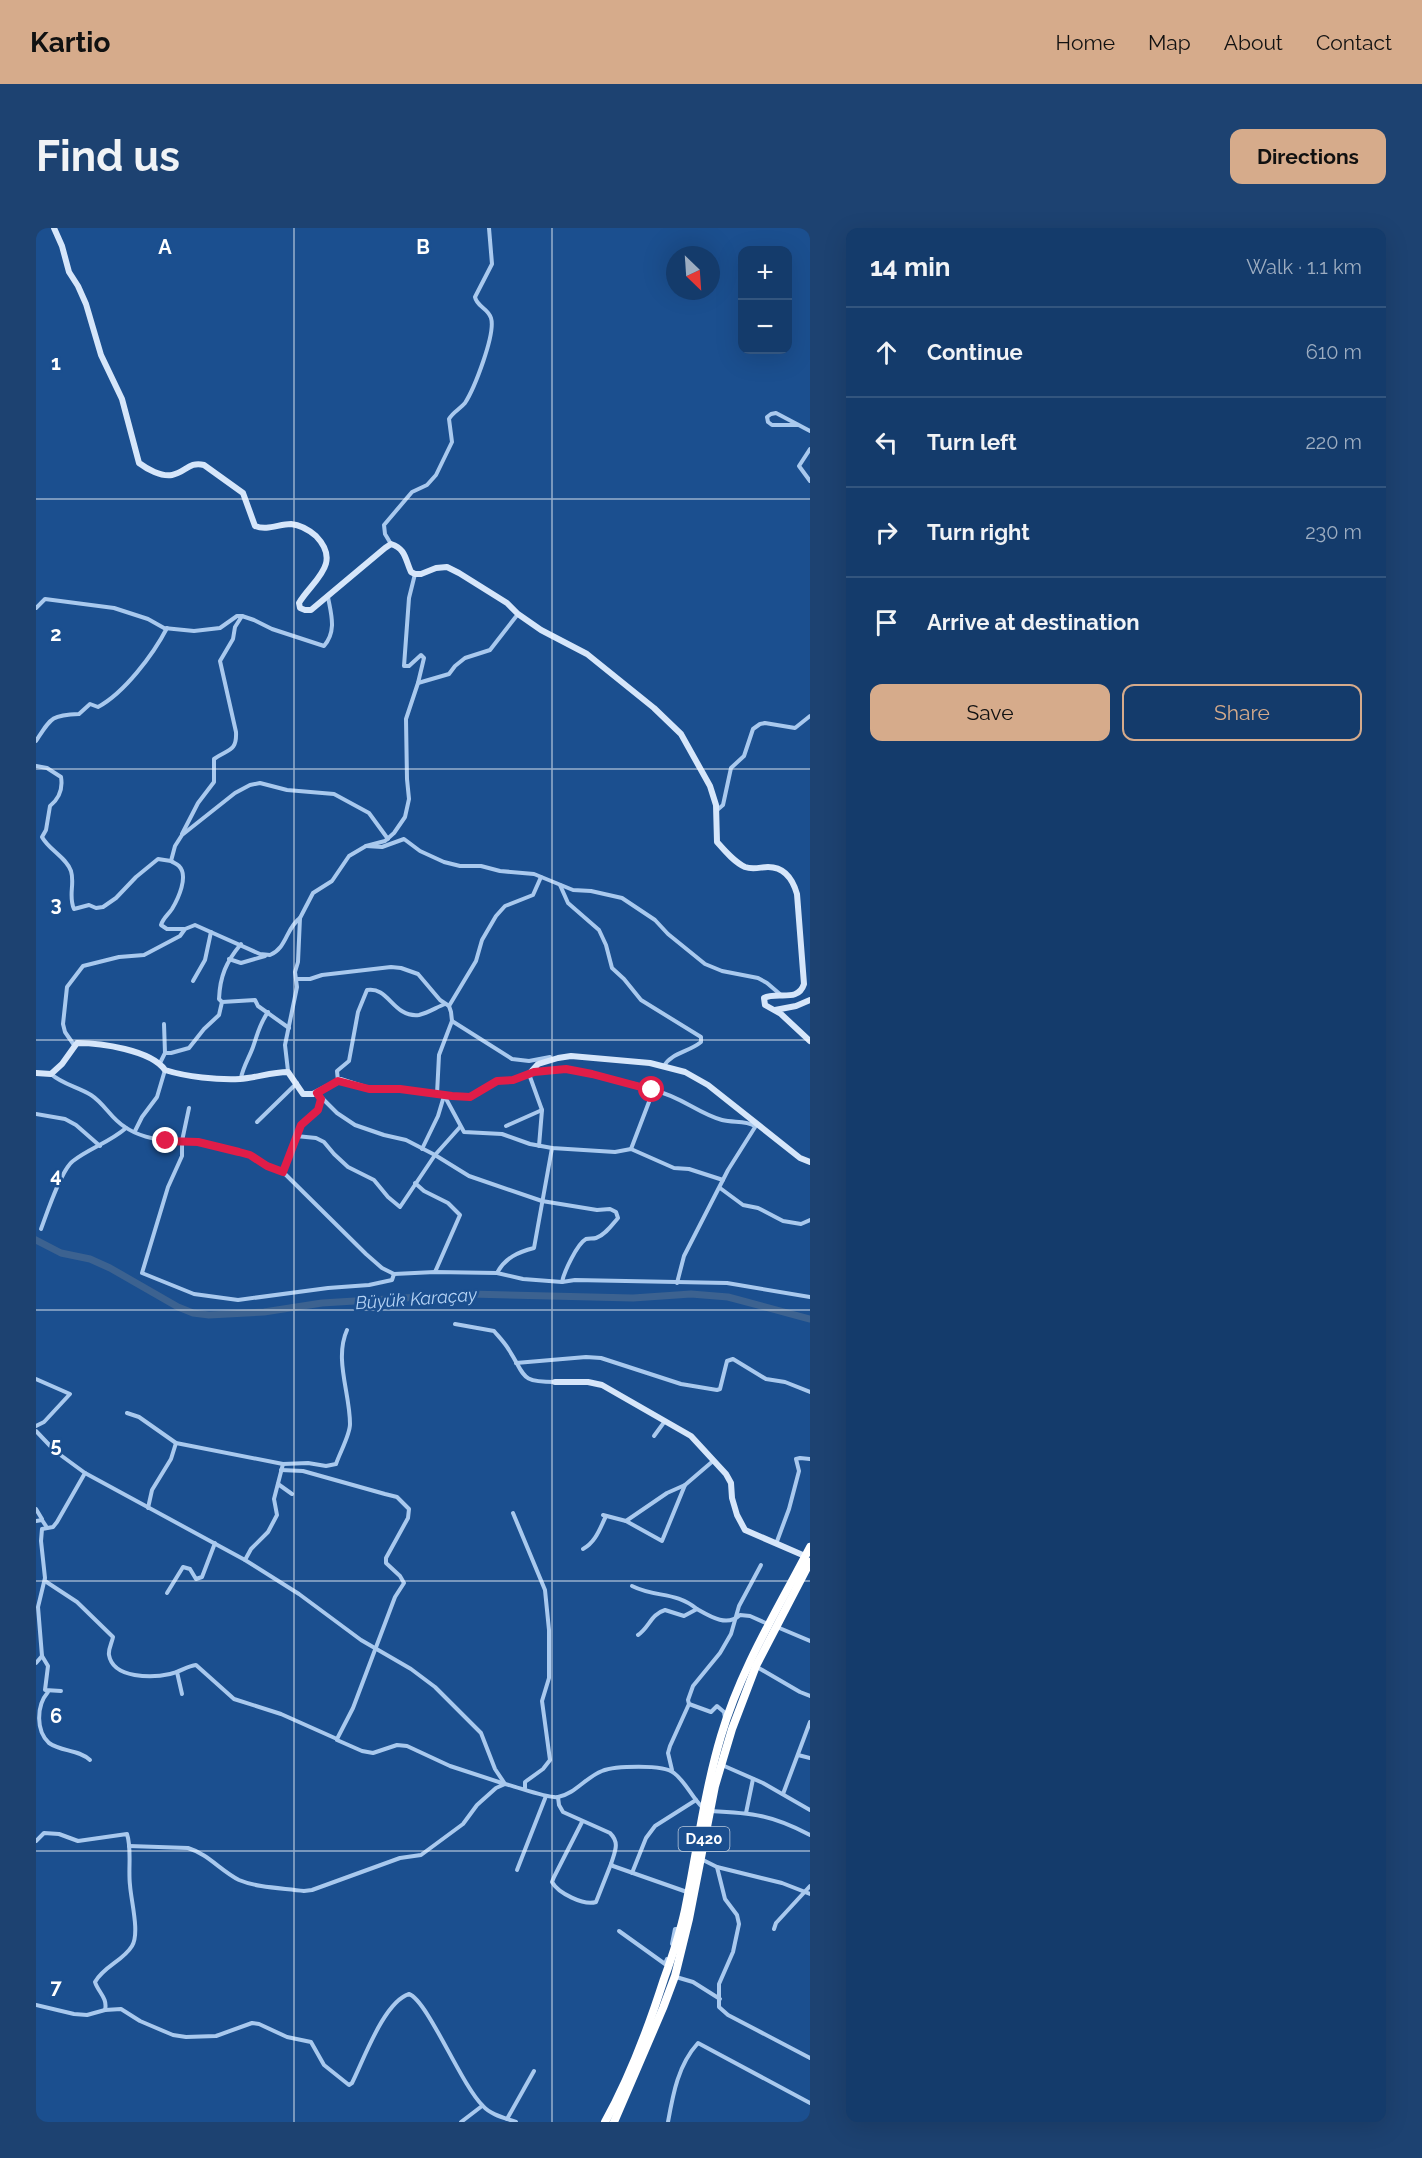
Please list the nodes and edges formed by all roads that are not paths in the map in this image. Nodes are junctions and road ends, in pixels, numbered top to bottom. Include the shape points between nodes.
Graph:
1 (54, 228) edge
2 (489, 228) edge
3 (797, 425) junction
4 (810, 431) edge
5 (810, 449) edge
6 (810, 481) edge
7 (391, 544) junction
8 (415, 574) junction
9 (328, 596) junction
10 (36, 608) edge
11 (518, 614) junction
12 (242, 616) junction
13 (167, 628) junction
14 (418, 683) junction
15 (810, 716) edge
16 (36, 741) edge
17 (36, 766) edge
18 (716, 811) junction
19 (182, 834) junction
20 (388, 839) junction
21 (366, 846) junction
22 (171, 861) junction
23 (542, 877) junction
24 (559, 884) junction
25 (300, 918) junction
26 (185, 929) junction
27 (211, 932) junction
28 (241, 944) junction
29 (266, 956) junction
30 (229, 959) junction
31 (296, 979) junction
32 (193, 981) dead end
33 (782, 995) junction
34 (810, 1000) edge
35 (222, 1002) junction
36 (447, 1005) junction
37 (775, 1010) junction
38 (268, 1012) junction
39 (452, 1021) junction
40 (164, 1024) dead end
41 (289, 1028) junction
42 (810, 1041) edge
43 (74, 1045) junction
44 (165, 1053) junction
45 (558, 1058) junction
46 (160, 1063) junction
47 (664, 1066) junction
48 (165, 1071) junction
49 (288, 1072) junction
50 (36, 1073) edge
51 (51, 1074) junction
52 (529, 1074) junction
53 (241, 1079) junction
54 (338, 1081) junction
55 (297, 1083) junction
56 (317, 1093) junction
57 (654, 1093) junction
58 (437, 1095) junction
59 (444, 1095) junction
60 (321, 1099) junction
61 (189, 1108) dead end
62 (542, 1110) junction
63 (36, 1114) edge
64 (257, 1122) dead end
65 (757, 1125) junction
66 (506, 1126) dead end
67 (460, 1127) junction
68 (126, 1128) junction
69 (135, 1131) junction
70 (296, 1136) junction
71 (182, 1141) junction
72 (100, 1146) junction
73 (539, 1146) junction
74 (552, 1148) junction
75 (422, 1149) junction
76 (631, 1149) junction
77 (435, 1155) junction
78 (810, 1162) edge
79 (283, 1172) junction
80 (723, 1180) junction
81 (415, 1183) junction
82 (720, 1188) junction
83 (542, 1201) junction
84 (810, 1220) edge
85 (41, 1229) dead end
86 (435, 1272) junction
87 (497, 1273) junction
88 (394, 1274) junction
89 (562, 1282) junction
90 (677, 1283) junction
91 (810, 1297) edge
92 (455, 1324) dead end
93 (346, 1330) dead end
94 (516, 1363) junction
95 (36, 1379) edge
96 (555, 1382) joint
97 (810, 1392) edge
98 (127, 1413) dead end
99 (666, 1421) junction
100 (36, 1428) edge
101 (654, 1436) dead end
102 (176, 1443) junction
103 (810, 1459) edge
104 (713, 1461) junction
105 (283, 1464) junction
106 (281, 1470) junction
107 (86, 1473) junction
108 (278, 1484) junction
109 (685, 1485) junction
110 (292, 1494) dead end
111 (148, 1508) junction
112 (36, 1509) edge
113 (513, 1512) dead end
114 (42, 1520) junction
115 (36, 1521) edge
116 (626, 1521) junction
117 (46, 1526) junction
118 (215, 1543) junction
119 (775, 1544) junction
120 (810, 1547) edge
121 (583, 1549) dead end
122 (808, 1559) edge
123 (245, 1560) junction
124 (761, 1565) dead end
125 (45, 1581) junction
126 (632, 1586) dead end
127 (167, 1593) dead end
128 (37, 1606) edge
129 (697, 1610) junction
130 (735, 1620) junction
131 (768, 1624) junction
132 (777, 1626) junction
133 (638, 1635) dead end
134 (810, 1641) edge
135 (375, 1649) junction
136 (42, 1656) junction
137 (36, 1662) edge
138 (756, 1666) junction
139 (177, 1672) junction
140 (48, 1691) junction
141 (61, 1691) dead end
142 (182, 1694) dead end
143 (810, 1696) edge
144 (689, 1704) junction
145 (726, 1722) junction
146 (810, 1722) edge
147 (337, 1739) junction
148 (798, 1755) junction
149 (810, 1758) edge
150 (90, 1760) dead end
151 (721, 1765) junction
152 (672, 1770) junction
153 (753, 1779) junction
154 (505, 1784) junction
155 (525, 1788) junction
156 (783, 1794) junction
157 (546, 1796) junction
158 (558, 1797) junction
159 (696, 1800) junction
160 (706, 1809) junction
161 (810, 1810) edge
162 (746, 1813) junction
163 (582, 1822) junction
164 (810, 1835) edge
165 (36, 1841) edge
166 (129, 1846) junction
167 (700, 1859) junction
168 (611, 1864) junction
169 (717, 1868) junction
170 (517, 1869) dead end
171 (632, 1874) junction
172 (810, 1886) edge
173 (687, 1892) junction
174 (808, 1893) edge
175 (679, 1929) junction
176 (774, 1929) dead end
177 (619, 1931) dead end
178 (675, 1976) junction
179 (721, 1999) junction
180 (36, 2006) edge
181 (105, 2010) junction
182 (810, 2058) edge
183 (534, 2071) dead end
184 (810, 2103) edge
185 (482, 2106) junction
186 (507, 2119) junction
187 (461, 2122) edge
188 (516, 2122) edge
189 (605, 2122) edge
190 (614, 2122) edge
191 (668, 2122) edge

1 - 9 street via 92,320 101,355 122,399 139,463 171,476 189,465 204,465 243,493 255,526 293,524 307,529 323,544 326,558 317,582 298,603 300,608 310,610
2 - 7 street via 492,264 475,297 491,318 490,338 467,398 449,419 452,440 444,462 432,480 412,492 384,525
3 - 3 street via 784,415 767,417 772,425
3 - 4 street
5 - 6 street via 799,465
7 - 8 street via 403,550
7 - 9 street
8 - 11 street via 447,567 507,603
8 - 14 street via 409,598 404,663 409,666 423,656
9 - 12 street via 333,619 331,635 324,646
10 - 13 street via 45,599 106,606
11 - 14 street via 490,650 465,658 449,674
11 - 18 street via 593,658 672,724 706,777
12 - 13 street via 213,630
12 - 19 street via 219,661 237,743 214,759 214,782
13 - 16 street via 122,691 98,707 90,704 83,713 54,717
14 - 20 street via 406,719 409,805
15 - 18 street via 795,728 765,723 753,729 744,756 731,768 723,806
17 - 22 street via 61,777 60,795 50,806 42,837 71,872 69,898 74,909 89,905 103,908 158,860
18 - 33 street via 717,842 732,858 744,867 780,870 794,884 805,980 803,990 792,996
19 - 20 street via 235,793 260,783 334,794 369,813
19 - 22 street
20 - 21 street
21 - 23 street via 382,847 404,839 444,862
21 - 25 street via 349,856 332,881 313,893
22 - 26 street via 182,871 182,885 161,925
23 - 24 street
23 - 36 street via 533,895 506,906 496,916 482,939 476,961
24 - 33 street via 628,901 705,964 758,978
24 - 47 street via 568,903 599,930 612,968 641,1000 701,1037 696,1046 667,1060
25 - 29 street via 278,951
25 - 31 street
26 - 27 street via 195,925
26 - 43 street via 180,936 144,955 83,966 66,987 63,1024
27 - 28 street
27 - 32 street via 205,960
28 - 29 street
28 - 30 street
29 - 30 street via 241,963
30 - 35 street via 219,981
31 - 36 street via 401,968 418,974
31 - 41 street
33 - 37 street via 763,999 765,1005
34 - 37 street
35 - 38 street via 255,1000
35 - 44 street via 219,1015 189,1048
36 - 39 street
36 - 54 street via 410,1015 374,990 367,990 358,1012 349,1061 337,1071
37 - 42 street
38 - 41 street
38 - 53 street via 259,1024
39 - 45 street via 512,1059
39 - 58 street via 439,1055
40 - 44 street
41 - 49 street via 285,1045
43 - 46 street via 126,1048
43 - 51 street
44 - 46 street
45 - 47 street via 631,1060
45 - 52 street via 538,1064
46 - 48 street
47 - 65 street via 708,1085
48 - 53 street
48 - 69 street via 157,1097
49 - 53 street
49 - 55 street
50 - 51 street
51 - 68 street via 103,1104
52 - 57 street via 566,1069 637,1085
52 - 59 street via 497,1081 470,1097
52 - 62 street
54 - 56 street
54 - 58 street via 369,1089
55 - 56 street via 303,1094
55 - 64 street
56 - 60 street
57 - 65 street via 674,1096 723,1120
57 - 76 street
58 - 59 street
59 - 67 street
59 - 75 street
60 - 70 street via 318,1110 301,1125
60 - 75 street via 355,1125 406,1140
61 - 71 street
62 - 66 street
62 - 73 street
63 - 72 street via 65,1119
65 - 78 street
65 - 80 street
67 - 73 street via 464,1132 502,1134
67 - 77 street
68 - 69 street
68 - 72 street
69 - 71 street via 158,1140
70 - 79 street
70 - 81 street via 324,1142 348,1167 374,1180 400,1207
71 - 79 street via 250,1155
71 - 88 street via 182,1156 168,1187 142,1273 194,1294 238,1300 369,1285 392,1280
72 - 85 street via 72,1161 51,1199
73 - 74 street
74 - 76 street via 615,1152
74 - 83 street
75 - 77 street
76 - 80 street via 674,1168
77 - 81 street
77 - 83 street via 469,1176
79 - 88 street via 366,1254
80 - 82 street
81 - 86 street via 460,1215
82 - 84 street via 743,1205 783,1221 798,1224
82 - 90 street via 684,1256
83 - 87 street via 534,1248 513,1255
83 - 89 street via 610,1209 618,1215 600,1237 583,1243 565,1269
86 - 87 street
86 - 88 street
87 - 89 street
89 - 90 street
90 - 91 street via 741,1284
92 - 94 street via 494,1331
93 - 105 street via 342,1356 350,1427 336,1464
94 - 96 street via 530,1380
94 - 97 street via 601,1358 681,1384 717,1390 727,1361 733,1359 766,1379
95 - 100 street via 70,1394
96 - 99 street via 602,1385
98 - 102 street
99 - 101 street
99 - 104 street via 691,1436
100 - 107 street via 55,1451
102 - 105 street
102 - 111 street via 152,1490
103 - 119 street via 796,1459 799,1472
104 - 109 street
104 - 119 street via 730,1483 740,1524
105 - 106 street
106 - 108 street
106 - 135 street via 303,1471 397,1497 409,1509 386,1558 404,1583
107 - 111 street
107 - 117 street via 57,1522 53,1527
108 - 110 street
108 - 123 street via 274,1499 277,1515
109 - 116 street
109 - 116 street via 662,1541
111 - 118 street
112 - 114 street
113 - 155 street via 545,1590 549,1630 549,1678 542,1701 550,1760 525,1782
114 - 115 street
114 - 117 street
116 - 121 street via 605,1515 597,1536
117 - 125 street via 42,1528 41,1541
118 - 123 street
118 - 127 street via 202,1577 196,1579 190,1569 183,1567
119 - 122 street
120 - 122 highway
122 - 131 highway
122 - 132 highway, D420
123 - 135 street
124 - 130 street
125 - 128 street
125 - 139 street via 77,1602 113,1637 109,1655 117,1667 140,1677
126 - 129 street via 645,1593 680,1598
128 - 136 street
129 - 130 street via 715,1619
129 - 133 street via 684,1616 659,1612
130 - 131 street via 740,1615 750,1616
130 - 144 street via 720,1653 693,1686
131 - 145 highway
132 - 134 street
132 - 138 highway, D420
135 - 147 street
135 - 154 street via 435,1687 481,1733
136 - 137 street
136 - 140 street via 48,1666
138 - 143 street
138 - 151 highway, D420
139 - 142 street
139 - 147 street via 196,1665 234,1699 281,1714
140 - 141 street
140 - 150 street via 37,1707 38,1729 49,1743
144 - 145 street via 711,1712 717,1706 724,1712
144 - 152 street via 668,1753
145 - 160 highway
146 - 148 street
147 - 154 street via 373,1753 392,1746 407,1746 450,1766
148 - 149 street
148 - 156 street
151 - 153 street
151 - 160 highway, D420
152 - 158 street via 602,1771
152 - 159 street
153 - 156 street
153 - 162 street
154 - 155 street
154 - 166 street via 477,1805 463,1824 421,1855 400,1858 312,1890 246,1882 197,1850
155 - 157 street
156 - 161 street
157 - 158 street
157 - 170 street
158 - 163 street via 563,1812
159 - 160 street
159 - 171 street via 655,1826
160 - 162 street
160 - 167 highway, D420
160 - 173 highway
162 - 164 street via 773,1818
163 - 168 street via 616,1839
163 - 168 street via 553,1886 592,1904
165 - 166 street via 44,1833 78,1841 128,1834
166 - 181 street via 135,1940 126,1954 95,1982 105,2000
167 - 169 street
167 - 178 highway, D420
168 - 171 street
169 - 174 street
169 - 179 street via 725,1899 739,1924 733,1952 719,1984
171 - 173 street
172 - 174 street
173 - 175 highway
174 - 176 street
175 - 177 street via 675,1929 665,1964
175 - 189 highway via 652,2019
178 - 179 street
178 - 190 highway, D420
179 - 182 street via 719,2007 728,2015
180 - 181 street via 74,2014
181 - 185 street via 122,2009 151,2026 186,2037 216,2036 259,2024 287,2037 311,2042 324,2065 348,2085 386,2014 409,1994 421,2003
183 - 186 street
184 - 191 street via 698,2043 676,2081
185 - 186 street
185 - 187 street
186 - 188 street

